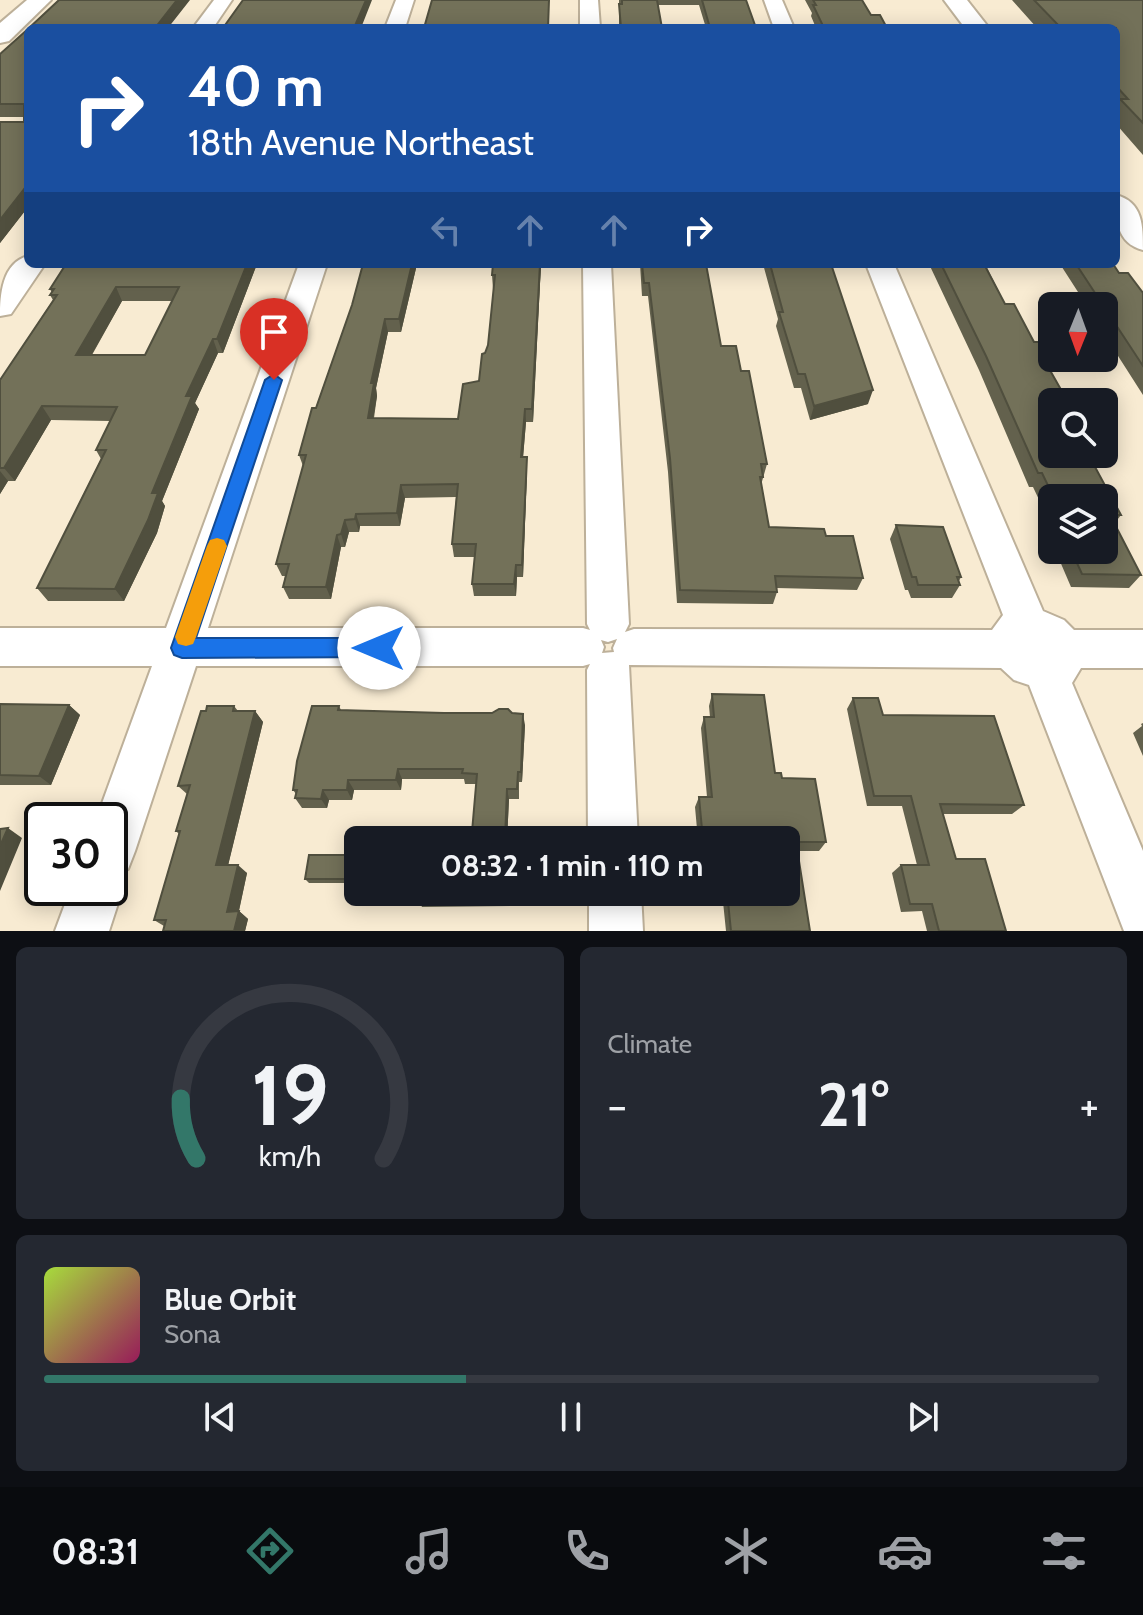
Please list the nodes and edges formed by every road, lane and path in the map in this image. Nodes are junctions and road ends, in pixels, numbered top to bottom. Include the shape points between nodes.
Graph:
1 (40, 0) edge
2 (223, 0) edge
3 (405, 0) edge
4 (589, 0) edge
5 (773, 0) edge
6 (955, 0) edge
7 (206, 24) edge
8 (396, 24) edge
9 (590, 24) edge
10 (782, 24) edge
11 (974, 24) edge
12 (0, 36) edge
13 (1126, 207) edge
14 (1143, 240) edge
15 (28, 268) edge
16 (312, 268) edge
17 (597, 268) edge
18 (882, 268) edge
19 (0, 307) edge
20 (0, 647) edge
21 (609, 647) junction
22 (182, 648) junction
23 (1037, 649) junction
24 (1143, 649) edge
25 (127, 802) edge
26 (613, 826) edge
27 (91, 906) edge
28 (615, 906) edge
29 (1143, 914) edge
30 (82, 931) edge
31 (616, 931) edge

1 - 12 main road
2 - 7 street
3 - 8 street
4 - 9 street
5 - 10 street
6 - 11 main road
13 - 14 main road
15 - 19 street
16 - 22 street
17 - 21 street
18 - 23 street
20 - 22 street
21 - 22 street
21 - 23 street
21 - 26 street
22 - 25 street
23 - 24 street
23 - 29 street
27 - 30 street
28 - 31 street

